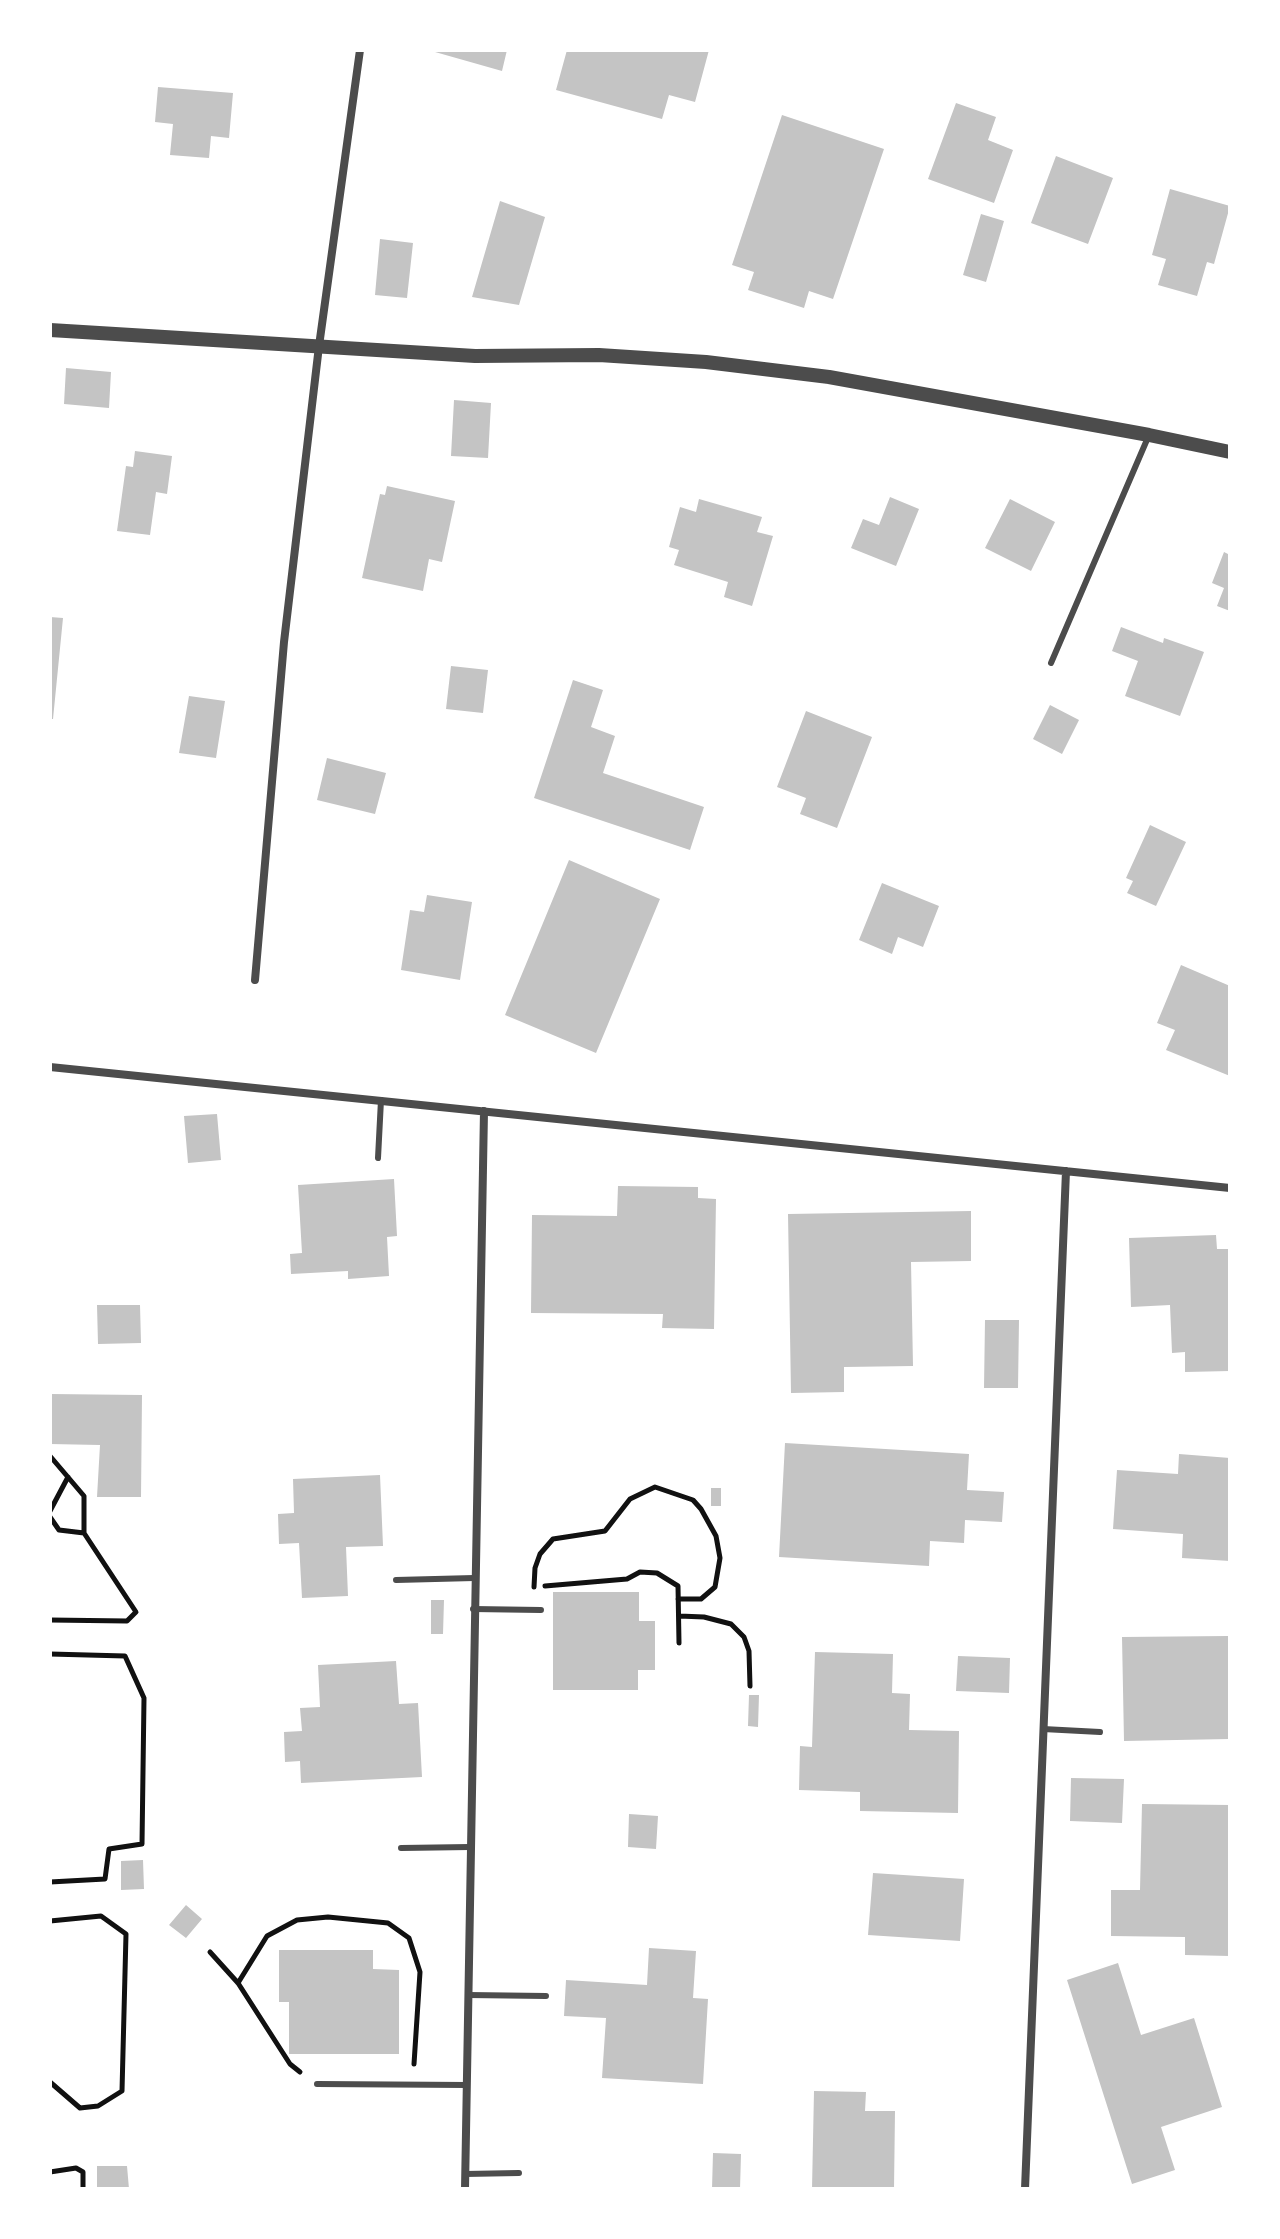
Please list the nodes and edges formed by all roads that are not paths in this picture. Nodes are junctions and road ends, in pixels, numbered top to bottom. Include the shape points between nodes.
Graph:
1 (360, 50) edge
2 (50, 330) edge
3 (319, 346) junction
4 (1149, 435) junction
5 (1230, 452) edge
6 (1051, 663) dead end
7 (255, 980) dead end
8 (50, 1067) edge
9 (381, 1100) junction
10 (484, 1111) junction
11 (378, 1158) dead end
12 (1066, 1171) junction
13 (1230, 1188) edge
14 (474, 1578) junction
15 (396, 1580) dead end
16 (473, 1609) junction
17 (541, 1610) dead end
18 (1043, 1729) junction
19 (1100, 1732) dead end
20 (470, 1847) junction
21 (401, 1848) dead end
22 (468, 1995) junction
23 (546, 1996) dead end
24 (317, 2084) road end
25 (467, 2085) junction
26 (519, 2173) dead end
27 (465, 2174) junction
28 (465, 2189) edge
29 (1025, 2189) edge

1 - 3 street
2 - 3 street
3 - 4 street via 706,362 829,377
3 - 7 street via 284,642
4 - 5 street
4 - 6 lane
8 - 9 street
9 - 10 street
9 - 11 lane
10 - 12 street
10 - 14 street
12 - 13 street
12 - 18 street
14 - 15 lane
14 - 16 street
16 - 17 lane
16 - 20 street
18 - 19 lane
18 - 29 street
20 - 21 lane
20 - 22 street
22 - 23 lane
22 - 25 street
24 - 25 lane
25 - 27 street
26 - 27 lane
27 - 28 street

